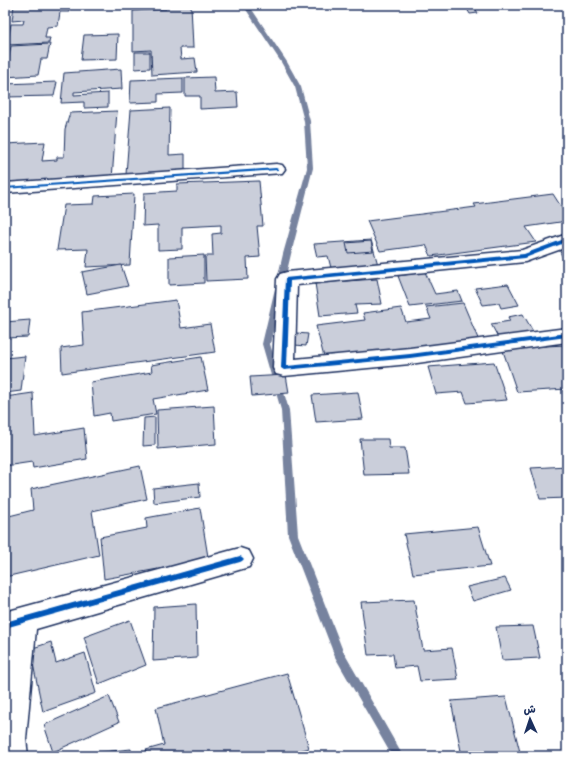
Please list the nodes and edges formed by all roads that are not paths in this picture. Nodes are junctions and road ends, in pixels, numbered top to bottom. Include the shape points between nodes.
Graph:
1 (276, 169) dead end
2 (5, 188) edge
3 (567, 240) edge
4 (567, 335) edge
5 (240, 559) dead end
6 (14, 623) edge
7 (13, 756) edge

1 - 2 street
3 - 4 street via 525,256 287,279 284,368 410,356
5 - 6 street
6 - 7 street via 11,739

